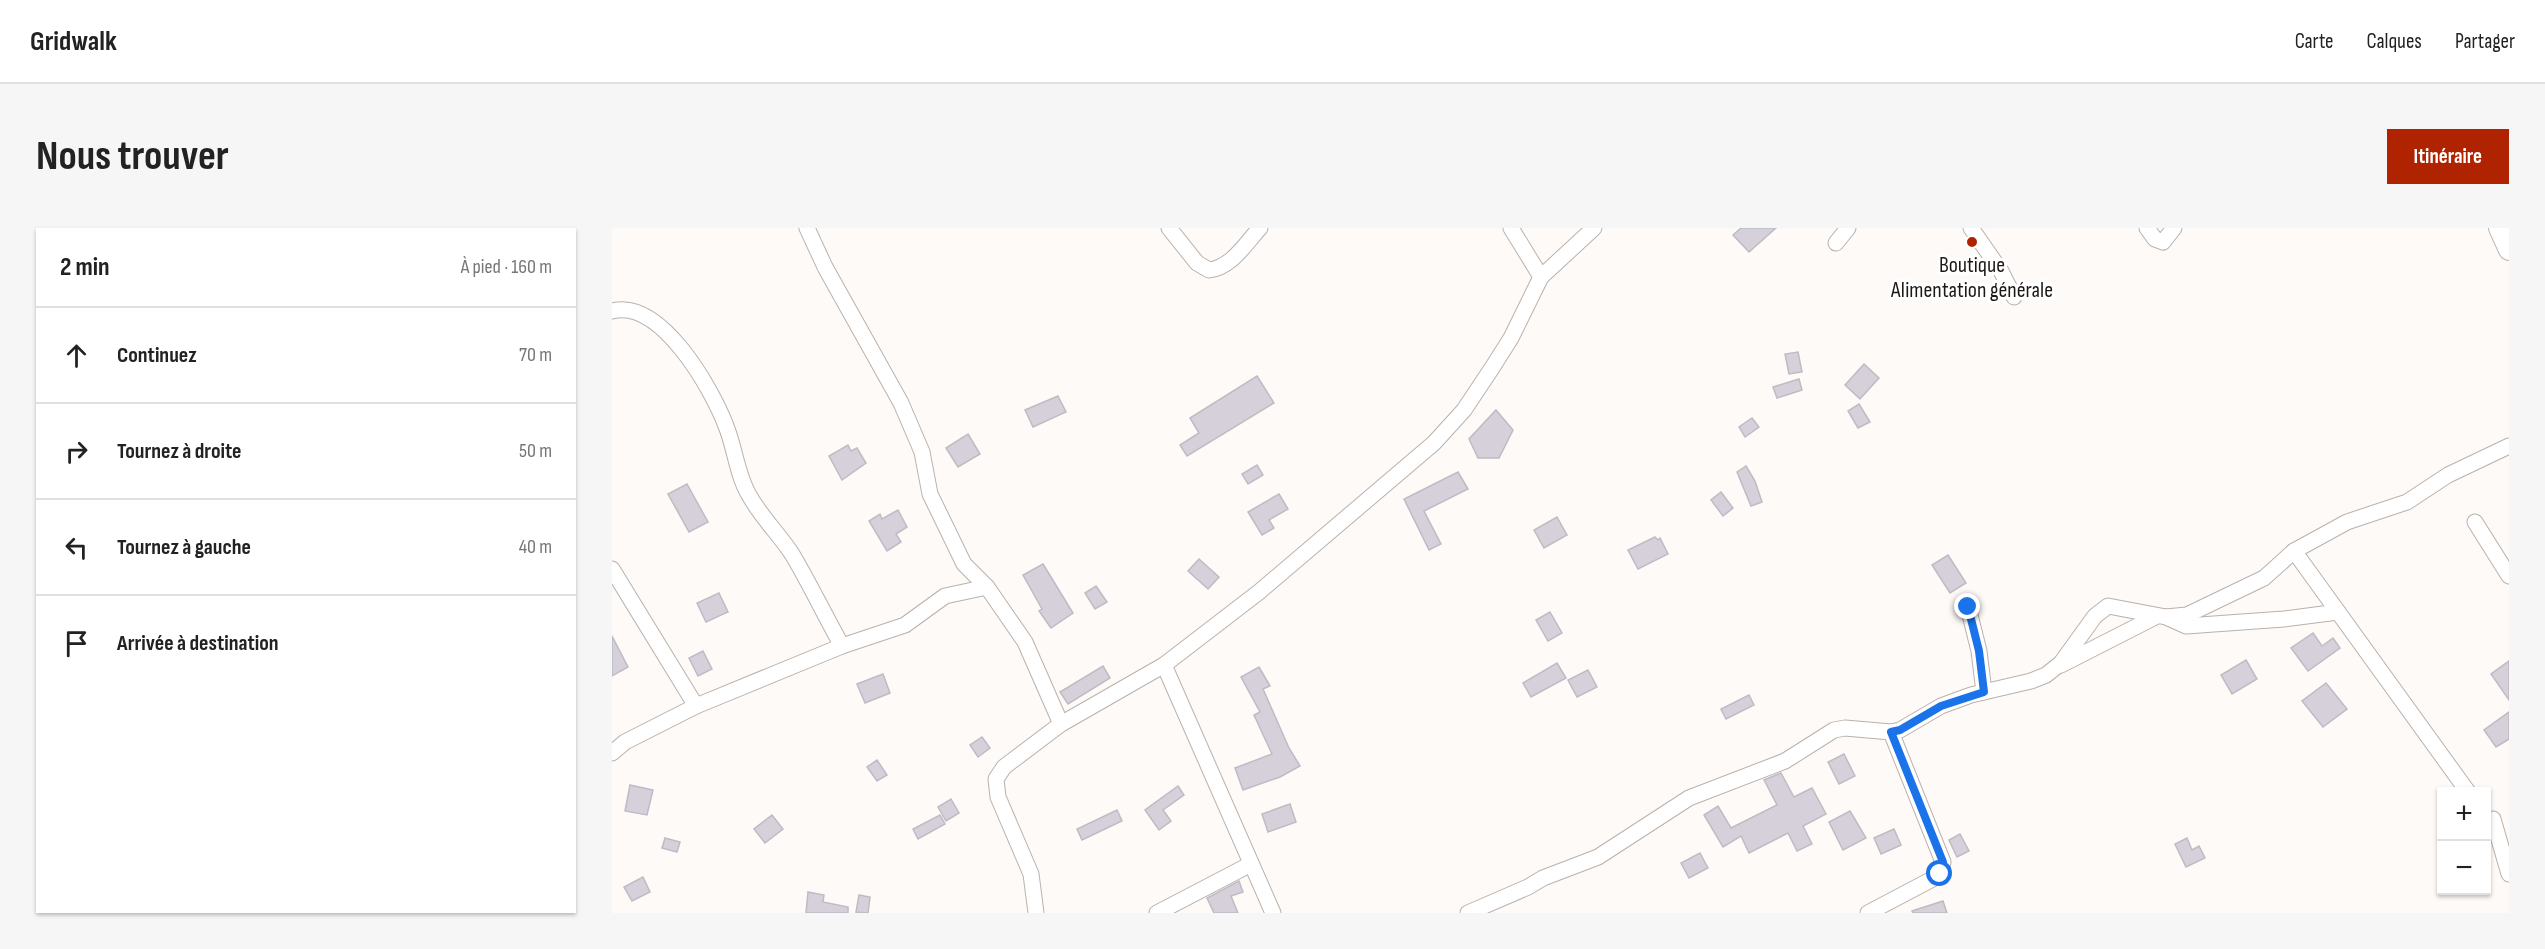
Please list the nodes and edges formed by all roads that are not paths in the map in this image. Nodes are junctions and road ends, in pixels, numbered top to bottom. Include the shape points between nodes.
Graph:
1 (807, 228) edge
2 (1170, 228) edge
3 (1260, 228) edge
4 (1511, 228) edge
5 (1594, 228) edge
6 (1848, 228) edge
7 (1971, 228) edge
8 (2147, 228) edge
9 (2174, 228) edge
10 (2499, 228) edge
11 (1836, 243) dead end
12 (2509, 250) edge
13 (1541, 277) junction
14 (2014, 297) dead end
15 (612, 311) edge
16 (2509, 446) edge
17 (2475, 522) dead end
18 (2294, 551) junction
19 (612, 569) edge
20 (2509, 576) edge
21 (987, 587) junction
22 (1968, 607) dead end
23 (2338, 612) junction
24 (2161, 616) junction
25 (842, 646) junction
26 (1164, 665) junction
27 (2053, 669) junction
28 (1984, 692) junction
29 (696, 706) junction
30 (1061, 724) junction
31 (1891, 732) junction
32 (612, 753) edge
33 (2464, 787) edge
34 (2491, 816) edge
35 (2509, 816) edge
36 (2491, 819) edge
37 (1251, 864) junction
38 (2509, 874) edge
39 (1036, 913) edge
40 (1157, 913) edge
41 (1273, 913) edge
42 (1468, 913) edge
43 (1868, 913) edge

1 - 21 street via 901,403 922,452 930,494 964,564
2 - 3 street via 1197,263 1209,270 1231,260
4 - 13 street
5 - 13 street
6 - 11 street
7 - 14 street
8 - 9 street via 2155,239 2163,242
10 - 12 street
13 - 26 street via 1492,368 1464,410 1434,443 1259,592
15 - 25 street via 642,314 655,321 708,389 726,426 747,494 792,555
16 - 18 street via 2448,475 2407,502 2347,522
17 - 20 street
18 - 23 street
18 - 24 street via 2249,586 2187,615
19 - 29 street
21 - 25 street via 945,596 905,625
21 - 30 street via 1025,642
22 - 28 street
23 - 24 street via 2186,626
23 - 33 street
24 - 27 street
24 - 27 street via 2108,606 2095,616
25 - 29 street
26 - 30 street
26 - 37 street
27 - 28 street via 2031,681
28 - 31 street via 1941,706
29 - 32 street via 625,742
30 - 39 street via 1004,767 996,779 998,797 1031,874
31 - 42 street via 1834,730 1785,761 1689,798 1598,857
31 - 43 street via 1943,862 1940,874
34 - 35 street
36 - 38 street
37 - 40 street
37 - 41 street

